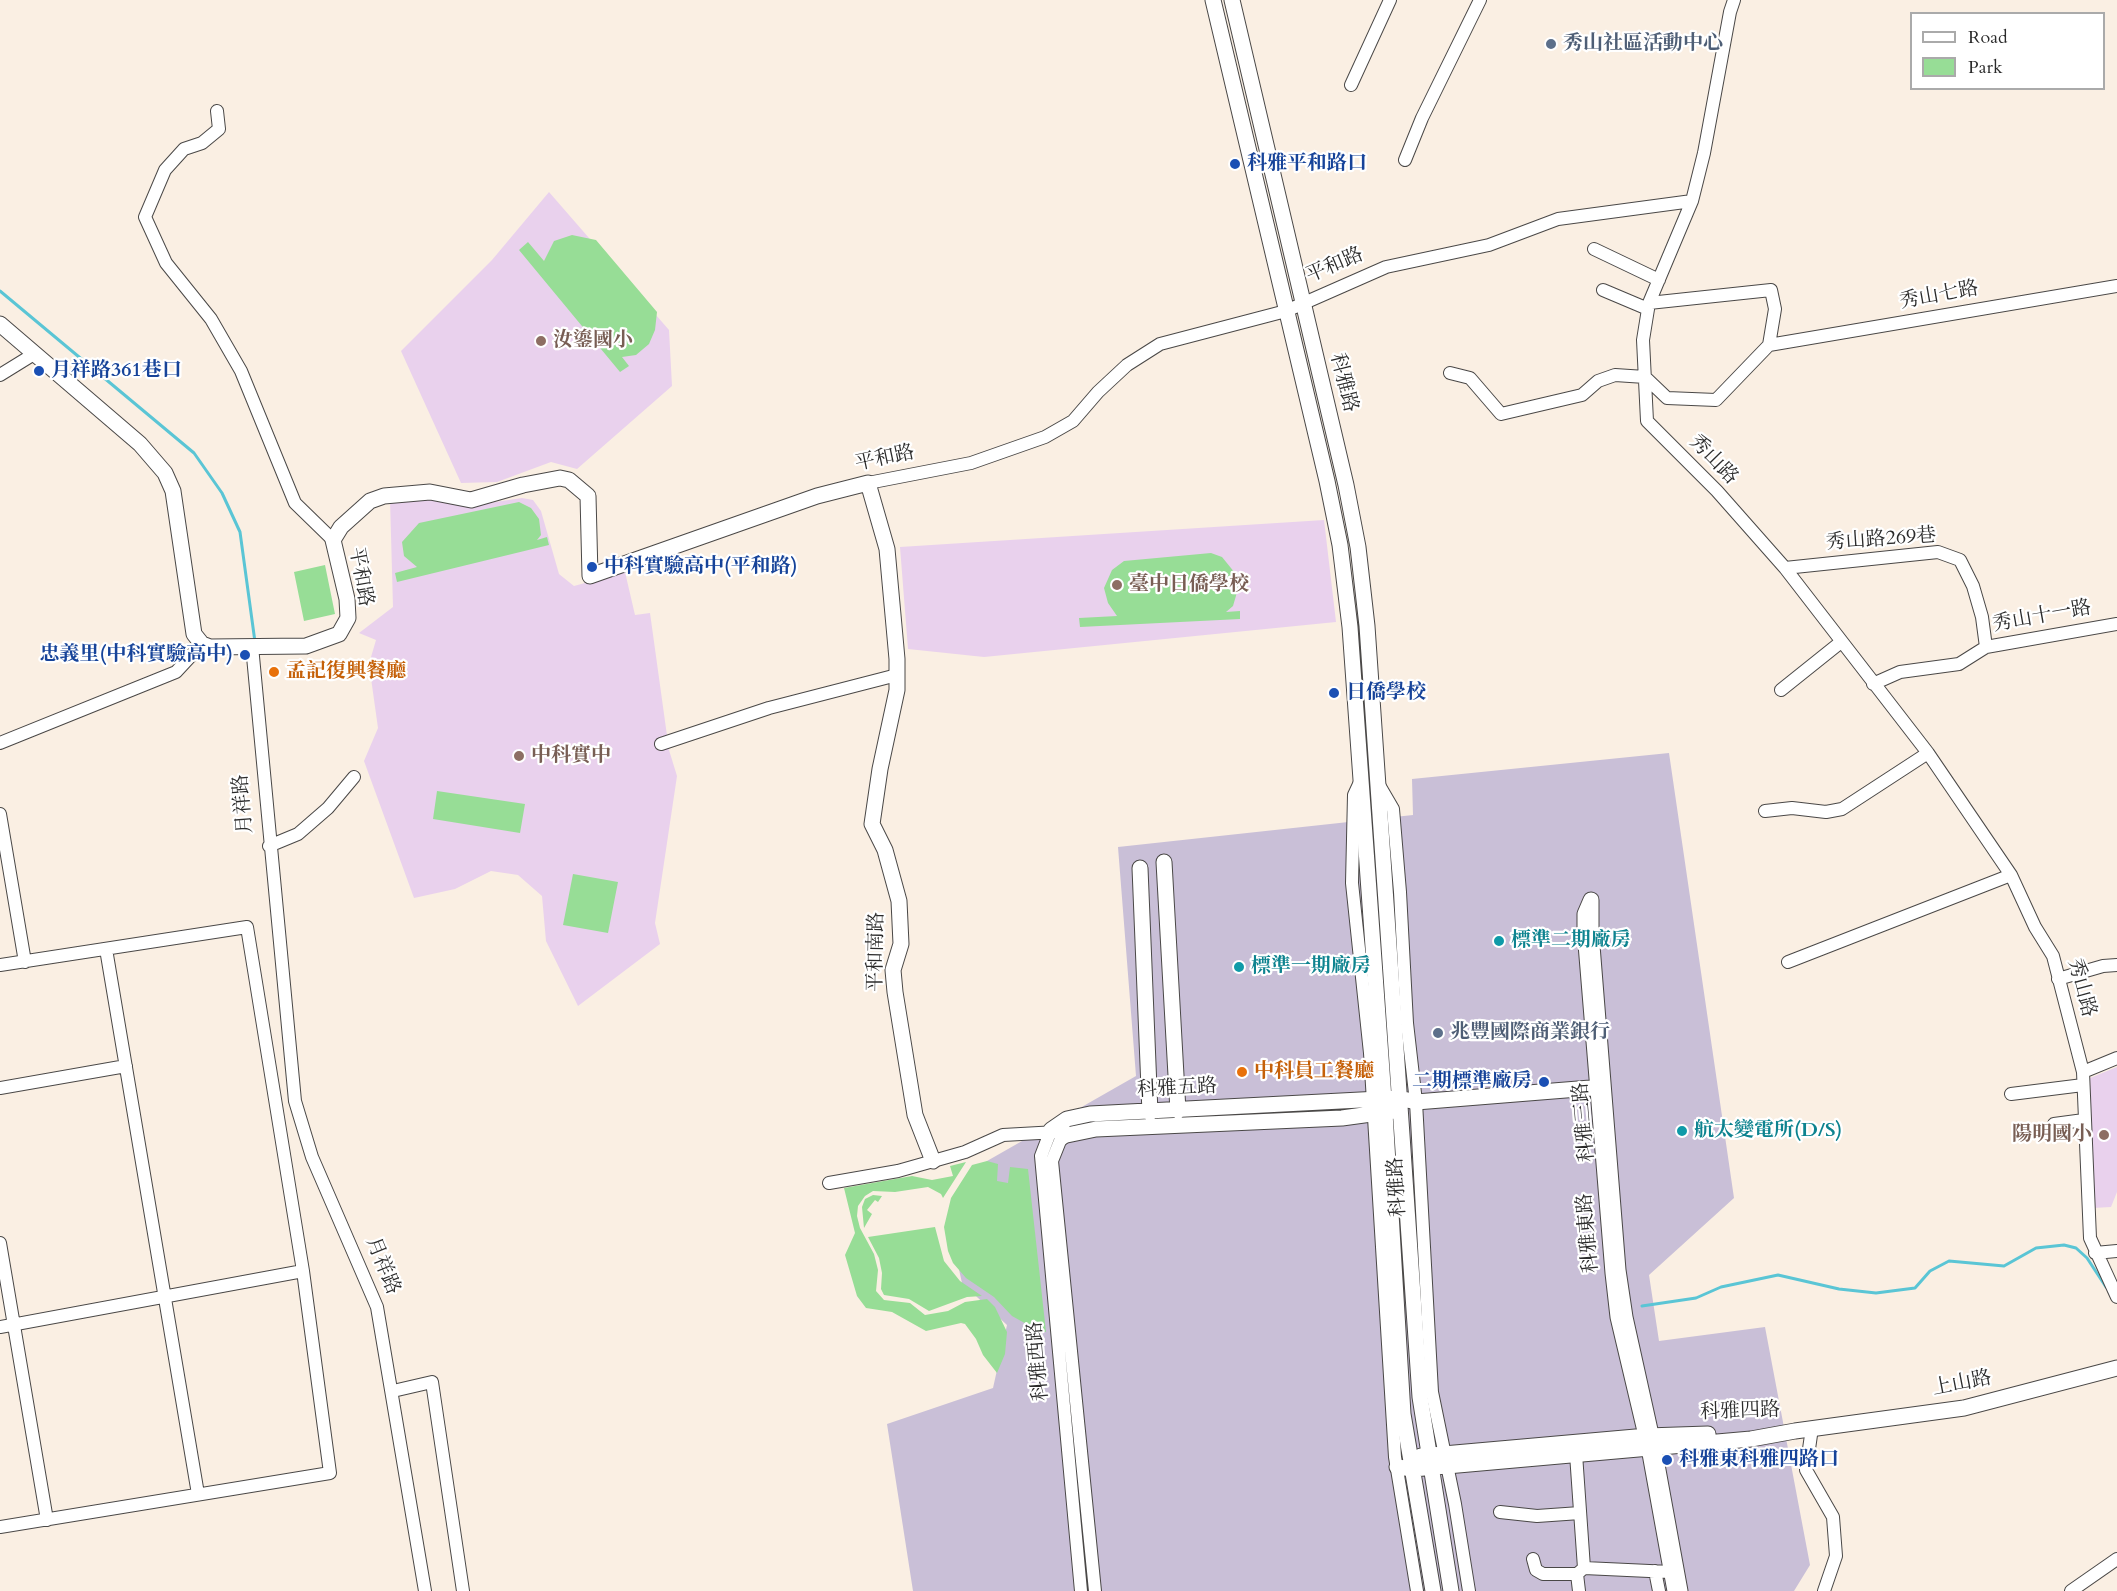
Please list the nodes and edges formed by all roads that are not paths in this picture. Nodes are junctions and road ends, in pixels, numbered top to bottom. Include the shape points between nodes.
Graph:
1 (1213, 0) edge
2 (1232, 0) edge
3 (1390, 0) edge
4 (1480, 0) edge
5 (1736, 0) edge
6 (1351, 85) dead end
7 (217, 111) dead end
8 (1405, 160) dead end
9 (1692, 201) junction
10 (1594, 249) dead end
11 (1659, 280) junction
12 (2117, 286) edge
13 (1603, 290) dead end
14 (1302, 303) junction
15 (1648, 306) junction
16 (1286, 311) junction
17 (0, 324) edge
18 (1769, 345) junction
19 (34, 354) junction
20 (1450, 373) dead end
21 (0, 375) edge
22 (1645, 377) junction
23 (868, 483) junction
24 (333, 540) junction
25 (1785, 568) junction
26 (2117, 624) edge
27 (1841, 642) junction
28 (202, 644) junction
29 (255, 646) junction
30 (1986, 646) junction
31 (897, 675) junction
32 (1873, 684) junction
33 (1781, 690) dead end
34 (0, 743) edge
35 (661, 744) dead end
36 (1928, 753) junction
37 (354, 777) dead end
38 (1377, 782) junction
39 (1765, 812) dead end
40 (0, 814) edge
41 (272, 845) junction
42 (1164, 862) dead end
43 (1140, 867) dead end
44 (2010, 875) junction
45 (106, 949) junction
46 (25, 962) junction
47 (1788, 962) dead end
48 (0, 965) edge
49 (2117, 966) edge
50 (2058, 979) junction
51 (2117, 1059) edge
52 (126, 1066) junction
53 (2083, 1079) junction
54 (1601, 1087) junction
55 (0, 1088) edge
56 (2011, 1094) dead end
57 (1416, 1102) junction
58 (1385, 1105) junction
59 (1178, 1111) junction
60 (1150, 1113) junction
61 (2084, 1120) junction
62 (2054, 1124) dead end
63 (1052, 1130) junction
64 (1067, 1135) junction
65 (933, 1161) junction
66 (829, 1183) dead end
67 (0, 1243) edge
68 (2117, 1251) edge
69 (2095, 1253) junction
70 (303, 1271) junction
71 (165, 1297) junction
72 (2117, 1297) edge
73 (13, 1325) junction
74 (0, 1327) edge
75 (2117, 1368) edge
76 (393, 1391) junction
77 (1812, 1428) junction
78 (1795, 1431) joint
79 (1650, 1442) junction
80 (1576, 1455) junction
81 (1437, 1460) junction
82 (1407, 1464) junction
83 (198, 1494) junction
84 (1500, 1512) dead end
85 (1580, 1513) junction
86 (46, 1520) junction
87 (0, 1527) edge
88 (1533, 1559) dead end
89 (2117, 1559) edge
90 (1581, 1571) junction
91 (1655, 1571) junction
92 (1671, 1572) junction
93 (424, 1591) edge
94 (463, 1591) edge
95 (1081, 1591) edge
96 (1095, 1591) edge
97 (1417, 1591) edge
98 (1432, 1591) edge
99 (1451, 1591) edge
100 (1469, 1591) edge
101 (1579, 1591) edge
102 (1659, 1591) edge
103 (1675, 1591) edge
104 (1680, 1591) edge
105 (1824, 1591) edge
106 (2071, 1591) edge

1 - 16 street, 科雅路
2 - 14 street, 科雅路
3 - 6 street
4 - 8 street
5 - 9 street, 秀山路
7 - 24 street via 219,129 202,143 184,149 165,170 145,217 166,263 211,319 242,371 295,503
9 - 11 street, 秀山路
9 - 14 street, 平和路 via 1558,219 1489,245 1386,267
10 - 11 street
11 - 15 street, 秀山路
12 - 18 street, 秀山七路
13 - 15 street
14 - 16 street, 平和路
14 - 38 street, 科雅路 via 1358,547
15 - 18 street via 1771,290 1775,309
15 - 22 street, 秀山路 via 1643,340
16 - 23 street, 平和路 via 1160,344 1127,364 1073,421 1045,437 971,464
16 - 58 street, 科雅路 via 1340,546 1350,627
17 - 19 street
18 - 22 street via 1716,400 1666,398
19 - 21 street
19 - 28 street via 140,444 165,473 173,491 194,634
20 - 22 street via 1470,378 1501,414 1582,394 1598,381 1615,375
22 - 25 street, 秀山路 via 1647,421
23 - 24 street, 平和路 via 817,496 590,576 588,496 576,483 560,478 522,484 471,500 430,492 384,496 370,501 340,527
23 - 31 street, 平和南路 via 887,549
24 - 29 street, 平和路 via 347,599 348,618 339,634 306,646
25 - 27 street, 秀山路
25 - 30 street, 秀山路269巷 via 1938,552 1960,560 1973,586
26 - 30 street, 秀山十一路
27 - 32 street, 秀山路
27 - 33 street
28 - 29 street
28 - 34 street via 176,672
29 - 41 street, 月祥路
30 - 32 street, 秀山十一路 via 1959,664 1900,672
31 - 35 street via 769,708
31 - 65 street, 平和南路 via 872,824 885,850 899,901 901,944 893,970 895,992 915,1115
32 - 36 street, 秀山路
36 - 39 street via 1842,809
36 - 44 street, 秀山路
37 - 41 street via 328,808 298,834
38 - 57 street, 科雅路 via 1393,809
38 - 58 street, 科雅路
40 - 46 street
41 - 76 street, 月祥路 via 295,1101 312,1157 377,1307
42 - 59 street
43 - 60 street
44 - 47 street
44 - 50 street, 秀山路 via 2053,956
45 - 46 street
45 - 52 street
45 - 70 street via 247,927
46 - 48 street
49 - 50 street via 2103,966
50 - 53 street, 秀山路
51 - 53 street
52 - 55 street
52 - 71 street
53 - 56 street
53 - 61 street, 秀山路
54 - 54 street, 科雅三路 via 1585,932 1585,914 1591,900
54 - 57 street, 科雅五路
54 - 79 street, 科雅三路 via 1625,1317
57 - 58 street, 科雅五路
57 - 81 street, 科雅路
58 - 59 street, 科雅五路
58 - 64 street, 科雅五路 via 1342,1118 1096,1129
58 - 81 street, 科雅路 via 1420,1397
58 - 82 street, 科雅路
59 - 60 street, 科雅五路
60 - 63 street, 科雅五路 via 1090,1114 1067,1119
61 - 62 street
61 - 69 street, 秀山路 via 2087,1215
63 - 64 street
63 - 65 street via 1003,1135
63 - 95 street, 科雅西路 via 1041,1156
64 - 96 street, 科雅西路 via 1060,1141 1052,1161
65 - 66 street
67 - 73 street
68 - 69 street
69 - 72 street, 秀山路
70 - 71 street
70 - 83 street via 330,1473
71 - 73 street
71 - 83 street
73 - 74 street
73 - 86 street
75 - 77 street, 上山路 via 1964,1408
76 - 93 street, 月祥路
76 - 94 street via 432,1382
77 - 78 street, 上山路
77 - 105 street via 1806,1470 1833,1517 1836,1556
78 - 79 street, 科雅四路
79 - 80 street, 科雅四路
79 - 81 street, 科雅四路
79 - 92 street
79 - 104 street
80 - 81 street, 科雅四路
80 - 85 street
81 - 82 street, 科雅四路
81 - 99 street, 科雅路
81 - 100 street, 科雅路 via 1455,1504
82 - 97 street, 科雅路
82 - 98 street, 科雅路
83 - 86 street
84 - 85 street via 1537,1516
85 - 90 street
86 - 87 street
88 - 90 street via 1536,1570 1543,1574
89 - 106 street
90 - 91 street
90 - 101 street
91 - 92 street
91 - 102 street
92 - 103 street

